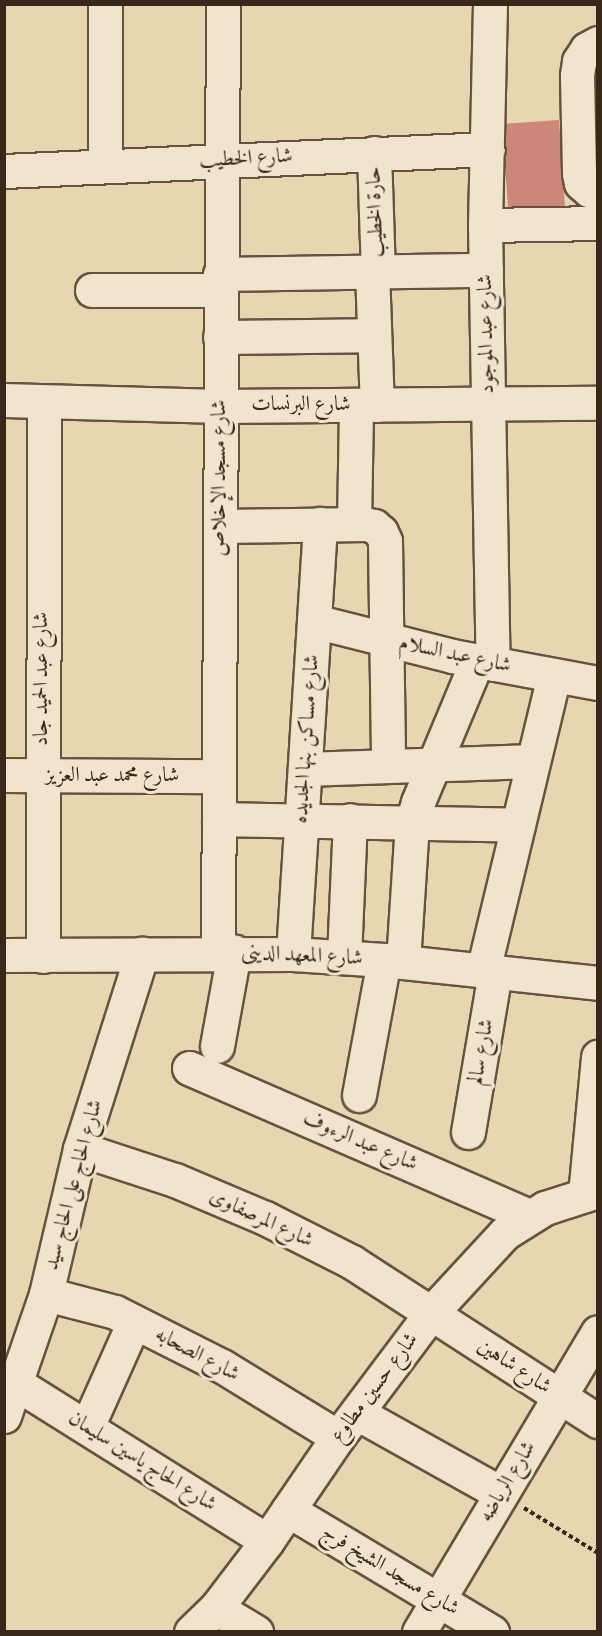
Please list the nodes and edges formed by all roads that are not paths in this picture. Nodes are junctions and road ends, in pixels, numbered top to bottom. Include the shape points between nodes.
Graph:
1 (105, 4) edge
2 (223, 4) edge
3 (490, 4) edge
4 (597, 43) edge
5 (487, 149) junction
6 (374, 153) junction
7 (221, 160) junction
8 (105, 166) junction
9 (4, 171) edge
10 (597, 190) edge
11 (597, 223) edge
12 (485, 225) junction
13 (486, 270) junction
14 (375, 271) junction
15 (220, 282) junction
16 (92, 290) dead end
17 (374, 335) junction
18 (220, 337) junction
19 (4, 400) edge
20 (44, 402) junction
21 (597, 403) edge
22 (488, 404) junction
23 (366, 405) junction
24 (220, 406) junction
25 (320, 524) junction
26 (354, 524) junction
27 (220, 526) junction
28 (314, 621) junction
29 (384, 640) junction
30 (485, 662) junction
31 (554, 676) junction
32 (597, 683) edge
33 (533, 760) junction
34 (435, 763) junction
35 (388, 764) junction
36 (304, 769) junction
37 (4, 775) edge
38 (42, 776) junction
39 (219, 776) junction
40 (219, 819) junction
41 (301, 820) junction
42 (350, 820) junction
43 (412, 822) junction
44 (518, 825) junction
45 (226, 952) junction
46 (142, 954) junction
47 (293, 954) junction
48 (4, 955) edge
49 (43, 956) junction
50 (344, 957) junction
51 (393, 961) junction
52 (489, 972) junction
53 (597, 984) edge
54 (217, 1046) dead end
55 (597, 1057) edge
56 (189, 1068) dead end
57 (359, 1095) dead end
58 (468, 1132) dead end
59 (80, 1149) junction
60 (591, 1193) edge
61 (530, 1216) junction
62 (46, 1294) junction
63 (432, 1312) junction
64 (134, 1322) junction
65 (597, 1332) edge
66 (17, 1384) junction
67 (561, 1398) junction
68 (4, 1416) edge
69 (597, 1421) edge
70 (348, 1425) junction
71 (87, 1427) junction
72 (500, 1493) junction
73 (288, 1510) junction
74 (267, 1541) junction
75 (439, 1599) junction
76 (216, 1608) junction
77 (191, 1632) edge
78 (256, 1632) edge
79 (419, 1632) edge
80 (492, 1632) edge

1 - 8 street
2 - 7 street, شارع مسجد الإخلاص
3 - 5 street, شارع عبد الموجود
4 - 10 street via 579,61 577,76 579,173 581,183 589,190
5 - 6 street, شارع الخطيب
5 - 12 street, شارع عبد الموجود
6 - 7 street, شارع الخطيب
6 - 14 street, حارة الخطيب
7 - 8 street, شارع الخطيب
7 - 15 street, شارع مسجد الإخلاص
8 - 9 street, شارع الخطيب
11 - 12 street
12 - 13 street, شارع عبد الموجود
13 - 14 street
13 - 22 street, شارع عبد الموجود
14 - 15 street
14 - 17 street, حارة الخطيب
15 - 16 street
15 - 18 street, شارع مسجد الإخلاص
17 - 18 street
17 - 23 street, حارة الخطيب
18 - 24 street, شارع مسجد الإخلاص
19 - 20 street, شارع البرنسات
20 - 24 street, شارع البرنسات
20 - 38 street, شارع عبد الحميد جاد
21 - 22 street, شارع البرنسات
22 - 23 street, شارع البرنسات
22 - 30 street, شارع عبد الموجود
23 - 24 street, شارع البرنسات
23 - 26 street, حارة الخطيب
24 - 27 street, شارع مسجد الإخلاص
25 - 26 street
25 - 27 street
25 - 28 street, شارع مساكن بنها الجديده
26 - 29 street via 374,526 385,541
27 - 39 street, شارع مسجد الإخلاص
28 - 29 street, شارع عبد السلام
28 - 36 street, شارع مساكن بنها الجديده
29 - 30 street, شارع عبد السلام
29 - 35 street
30 - 31 street, شارع عبد السلام
30 - 34 street
31 - 32 street, شارع عبد السلام
31 - 33 street, شارع سالم
33 - 34 street
33 - 44 street, شارع سالم
34 - 35 street
34 - 43 street
35 - 36 street
36 - 41 street, شارع مساكن بنها الجديده
37 - 38 street, شارع محمد عبد العزيز
38 - 39 street, شارع محمد عبد العزيز
38 - 49 street, شارع عبد الحميد جاد
39 - 40 street, شارع مسجد الإخلاص
40 - 41 street
40 - 45 street, شارع مسجد الإخلاص
41 - 42 street
41 - 47 street, شارع مساكن بنها الجديده
42 - 43 street
42 - 50 street
43 - 44 street
43 - 51 street
44 - 52 street, شارع سالم
45 - 46 street, شارع المعهد الدينى
45 - 47 street, شارع المعهد الدينى
45 - 54 street, شارع مسجد الإخلاص
46 - 49 street, شارع المعهد الدينى
46 - 59 street, شارع الحاج على الحاج سيد
47 - 50 street, شارع المعهد الدينى
48 - 49 street, شارع المعهد الدينى
50 - 51 street, شارع المعهد الدينى
51 - 52 street, شارع المعهد الدينى
51 - 57 street
52 - 53 street, شارع المعهد الدينى
52 - 58 street, شارع سالم
55 - 60 street
56 - 61 street, شارع عبد الرءوف
59 - 62 street, شارع الحاج على الحاج سيد
59 - 63 street, شارع المرصفاوى via 175,1180 265,1218 352,1262
60 - 61 street, شارع حسين مطاوع
61 - 63 street, شارع حسين مطاوع via 505,1233
62 - 64 street, شارع الصحابه via 115,1312
62 - 66 street, شارع الحاج على الحاج سيد
63 - 67 street, شارع شاهين
63 - 70 street, شارع حسين مطاوع
64 - 70 street, شارع الصحابه
64 - 71 street
65 - 67 street, شارع الرياضه
66 - 68 street, شارع الحاج على الحاج سيد
66 - 71 street, شارع الحاج ياسين سليمان
67 - 69 street, شارع شاهين
67 - 72 street, شارع الرياضه
70 - 72 street, شارع الصحابه
70 - 73 street, شارع حسين مطاوع
71 - 74 street, شارع الحاج ياسين سليمان
72 - 75 street, شارع الرياضه
73 - 74 street, شارع حسين مطاوع
73 - 75 street, شارع مسجد الشيخ فرج
74 - 76 street, شارع حسين مطاوع
75 - 79 street, شارع الرياضه
75 - 80 street, شارع مسجد الشيخ فرج
76 - 77 street, شارع حسين مطاوع
76 - 78 street

